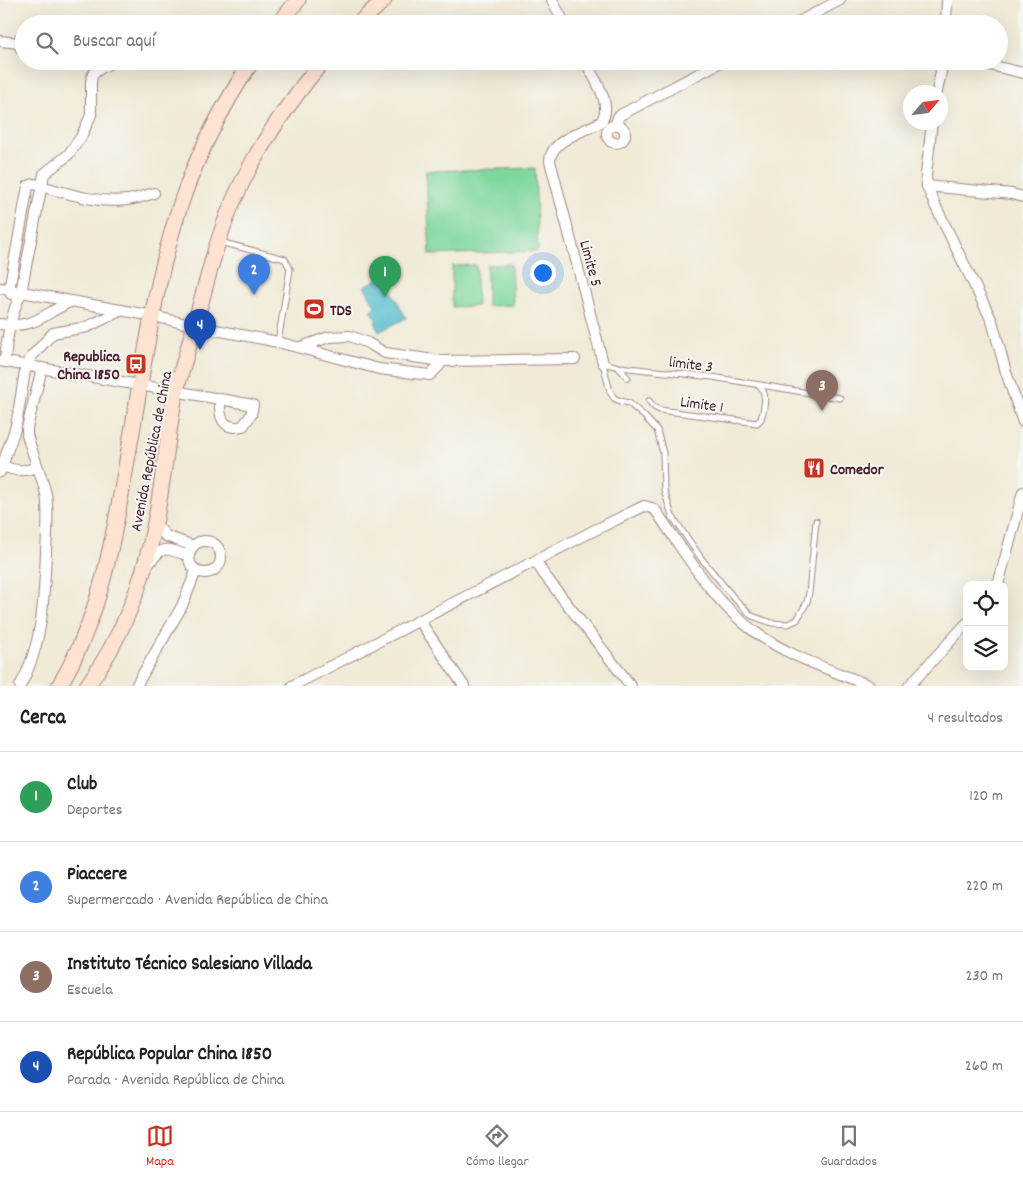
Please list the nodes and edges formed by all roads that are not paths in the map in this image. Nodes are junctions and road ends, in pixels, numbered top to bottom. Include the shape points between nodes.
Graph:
1 (298, 0) edge
2 (384, 0) edge
3 (552, 0) edge
4 (840, 0) edge
5 (947, 0) edge
6 (287, 15) edge
7 (368, 15) edge
8 (560, 15) edge
9 (812, 15) edge
10 (946, 15) edge
11 (0, 42) edge
12 (15, 43) edge
13 (1008, 69) edge
14 (98, 70) edge
15 (247, 70) edge
16 (316, 70) edge
17 (590, 70) edge
18 (707, 70) edge
19 (941, 70) edge
20 (1023, 73) edge
21 (938, 85) edge
22 (616, 125) dead end
23 (931, 130) edge
24 (42, 186) junction
25 (927, 186) junction
26 (154, 193) dead end
27 (1023, 197) edge
28 (218, 242) junction
29 (5, 289) edge
30 (21, 292) junction
31 (70, 302) junction
32 (16, 304) junction
33 (122, 310) junction
34 (153, 316) junction
35 (0, 324) edge
36 (11, 326) junction
37 (195, 326) junction
38 (278, 342) junction
39 (3, 346) edge
40 (300, 347) junction
41 (575, 359) dead end
42 (3, 361) edge
43 (442, 361) junction
44 (603, 363) junction
45 (26, 365) junction
46 (619, 367) junction
47 (42, 368) junction
48 (628, 378) dead end
49 (141, 384) junction
50 (759, 386) junction
51 (176, 391) junction
52 (840, 398) dead end
53 (220, 399) dead end
54 (649, 401) dead end
55 (1023, 422) edge
56 (37, 467) junction
57 (1, 469) edge
58 (1023, 492) edge
59 (816, 521) dead end
60 (155, 524) junction
61 (191, 551) junction
62 (536, 561) junction
63 (196, 570) junction
64 (142, 574) junction
65 (999, 581) edge
66 (419, 620) junction
67 (964, 626) edge
68 (306, 683) edge
69 (20, 686) edge
70 (60, 686) edge
71 (87, 686) edge
72 (136, 686) edge
73 (292, 686) edge
74 (464, 686) edge
75 (631, 686) edge
76 (870, 686) edge
77 (909, 686) edge

1 - 6 main road
2 - 7 main road
3 - 8 street
4 - 9 street
5 - 10 street
11 - 12 street
13 - 20 street
14 - 24 street via 91,81 90,115 83,133 68,155 44,174
15 - 34 main road, Avenida República de China via 224,107 182,199
16 - 28 main road, Avenida República de China via 288,105 257,155 232,204
17 - 44 street, Limite 5 via 602,95 606,109 604,117 601,122 561,142 550,154
18 - 22 street via 618,117
19 - 21 street
23 - 25 street
24 - 26 street via 86,198 112,201
24 - 29 street via 28,186
24 - 30 street
25 - 27 street
25 - 55 street via 992,321
28 - 37 main road, Avenida República de China
28 - 38 lane via 285,259 289,264
29 - 30 street
29 - 32 street
30 - 31 street
30 - 32 street
31 - 33 street
31 - 36 street via 30,324
32 - 36 street
33 - 34 street
33 - 45 street via 87,327 53,333
34 - 37 street
34 - 49 main road, Avenida República de China
35 - 36 street
36 - 39 street
37 - 38 street
37 - 51 main road, Avenida República de China
38 - 40 street
39 - 42 street
40 - 43 street via 329,337 350,336 385,353
40 - 43 street via 379,369 424,375 433,373
41 - 43 street
42 - 45 street
44 - 46 lane, limite 3
44 - 59 lane via 614,398 629,403 658,430 663,454 664,490 672,516 701,558 752,616 772,623 788,624 797,620 809,593
45 - 47 street
45 - 57 street via 16,426
46 - 48 lane
46 - 50 lane, limite 3 via 712,377
47 - 49 street
47 - 56 street via 26,428
49 - 51 street
49 - 70 main road, Avenida República de China via 112,545 98,600 85,637
50 - 52 lane, limite 3
50 - 54 lane, Limite 1 via 765,393 763,412 761,419 754,423 660,410
51 - 53 street
51 - 60 main road, Avenida República de China
56 - 57 street via 19,471
56 - 69 street via 47,504 45,578 39,634 31,665
58 - 65 street
60 - 61 street via 166,536
60 - 64 main road, Avenida República de China
61 - 63 street via 192,566
61 - 63 street via 197,543 207,541 216,545 220,555 215,569 206,573
61 - 64 street via 157,552
62 - 66 street
62 - 75 street
62 - 76 street via 639,507 652,508 710,588 738,618 785,650
63 - 72 street via 182,606
64 - 71 main road, Avenida República de China via 116,640
66 - 68 street
66 - 74 street
67 - 77 street
68 - 73 street

